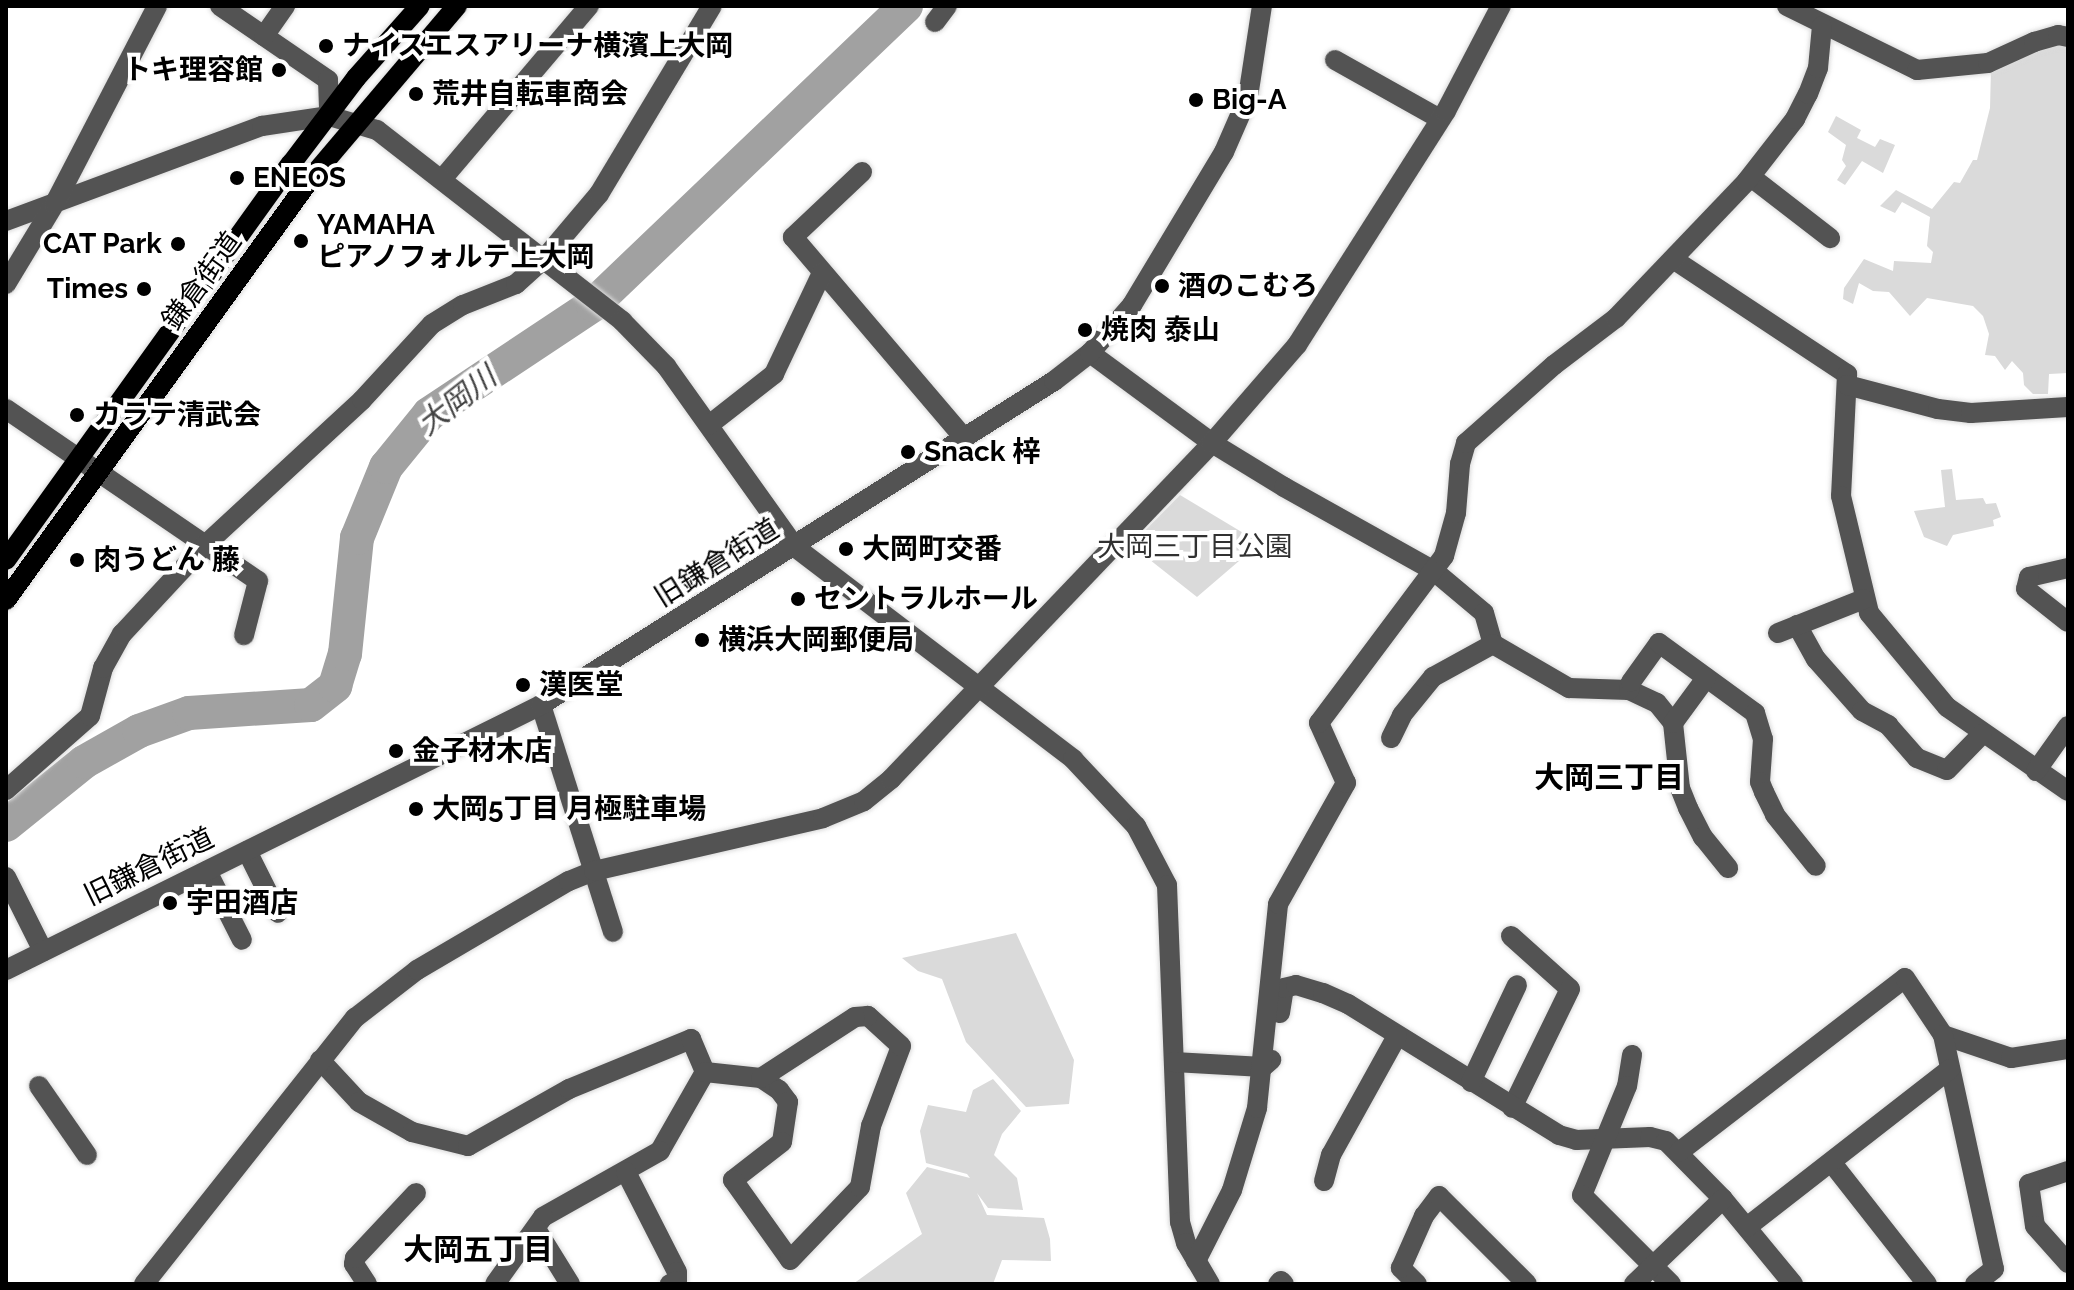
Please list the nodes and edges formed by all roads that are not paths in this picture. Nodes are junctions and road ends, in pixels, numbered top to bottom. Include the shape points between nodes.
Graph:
1 (157, 6) edge
2 (220, 6) edge
3 (285, 6) edge
4 (420, 6) edge
5 (457, 6) edge
6 (589, 6) edge
7 (712, 6) edge
8 (1262, 6) edge
9 (1501, 6) edge
10 (1787, 6) edge
11 (1822, 26) junction
12 (264, 36) junction
13 (2068, 37) edge
14 (1335, 60) dead end
15 (329, 116) junction
16 (1440, 119) junction
17 (358, 122) junction
18 (862, 172) dead end
19 (1751, 177) junction
20 (443, 178) junction
21 (55, 203) junction
22 (6, 221) edge
23 (1830, 238) dead end
24 (544, 259) junction
25 (1673, 259) junction
26 (822, 273) junction
27 (6, 284) edge
28 (1090, 353) junction
29 (1847, 385) junction
30 (2068, 407) edge
31 (6, 409) edge
32 (709, 425) junction
33 (965, 439) junction
34 (1212, 443) junction
35 (79, 460) junction
36 (98, 472) junction
37 (204, 546) junction
38 (795, 547) junction
39 (6, 560) edge
40 (2068, 568) edge
41 (1434, 571) junction
42 (1864, 599) junction
43 (6, 600) edge
44 (2068, 622) edge
45 (244, 635) dead end
46 (1493, 644) junction
47 (1706, 678) junction
48 (979, 687) junction
49 (1629, 690) junction
50 (541, 705) junction
51 (1673, 723) junction
52 (2068, 726) edge
53 (1982, 734) junction
54 (1391, 738) dead end
55 (2036, 771) junction
56 (6, 790) edge
57 (2068, 791) edge
58 (247, 851) junction
59 (1816, 866) dead end
60 (1728, 868) dead end
61 (207, 871) junction
62 (594, 871) junction
63 (6, 877) edge
64 (278, 913) dead end
65 (613, 932) dead end
66 (1511, 936) dead end
67 (242, 940) dead end
68 (43, 951) junction
69 (6, 970) edge
70 (1517, 985) dead end
71 (1943, 1035) junction
72 (1397, 1036) junction
73 (2068, 1049) edge
74 (1632, 1055) dead end
75 (320, 1060) junction
76 (1174, 1062) junction
77 (1263, 1067) junction
78 (1950, 1069) junction
79 (705, 1072) junction
80 (761, 1078) junction
81 (1471, 1082) junction
82 (39, 1086) dead end
83 (1512, 1108) junction
84 (1602, 1140) junction
85 (1679, 1152) junction
86 (87, 1155) dead end
87 (1832, 1163) junction
88 (2068, 1171) edge
89 (626, 1172) junction
90 (1324, 1181) dead end
91 (416, 1193) dead end
92 (1723, 1199) junction
93 (1747, 1227) junction
94 (536, 1229) junction
95 (1196, 1261) junction
96 (2068, 1263) edge
97 (1653, 1266) junction
98 (1209, 1283) edge
99 (144, 1284) edge
100 (367, 1284) edge
101 (495, 1284) edge
102 (570, 1284) edge
103 (670, 1284) edge
104 (1417, 1284) edge
105 (1527, 1284) edge
106 (1634, 1284) edge
107 (1671, 1284) edge
108 (1793, 1284) edge
109 (1927, 1284) edge
110 (1975, 1284) edge

1 - 21 street
2 - 12 street
3 - 12 street
4 - 15 main road, 鎌倉街道
5 - 17 main road, 鎌倉街道
6 - 20 street
7 - 24 street via 599,194
8 - 28 street, 旧鎌倉街道 via 1243,114 1158,266
9 - 16 street
10 - 11 street
11 - 13 street via 1917,70 1988,63 2034,42
11 - 19 street via 1818,68 1808,94
12 - 15 street via 328,80
14 - 16 street
15 - 17 street
15 - 21 street via 262,126
15 - 35 main road, 鎌倉街道
16 - 34 street via 1297,345
17 - 20 street
17 - 36 main road, 鎌倉街道 via 311,178
18 - 26 street via 793,237
19 - 23 street
19 - 25 street
20 - 24 street
21 - 22 street
21 - 27 street
24 - 32 street via 622,321 666,366
24 - 37 street via 516,284 432,324 341,421
25 - 29 street via 1841,367
25 - 41 street via 1616,318 1466,443 1451,536
26 - 32 street via 774,374
26 - 33 street
28 - 33 street, 旧鎌倉街道
28 - 34 street
29 - 30 street via 1971,413
29 - 42 street via 1841,496
31 - 35 street
32 - 38 street
33 - 38 street, 旧鎌倉街道
34 - 41 street
34 - 48 street
35 - 36 street
35 - 39 main road, 鎌倉街道
36 - 37 street
36 - 43 main road, 鎌倉街道
37 - 45 street via 258,581
37 - 56 street via 122,634 103,668 90,716
38 - 48 street
38 - 50 street, 旧鎌倉街道
40 - 44 street via 2029,577 2026,589
41 - 46 street via 1484,613
41 - 77 street via 1319,723 1346,783 1278,904
42 - 53 street via 1869,613 1947,707
42 - 53 street via 1788,629 1862,711 1888,725 1917,758 1947,770
46 - 49 street via 1569,688
46 - 54 street via 1433,677
47 - 49 street via 1659,643
47 - 51 street
47 - 59 street via 1755,713 1763,739 1760,782 1775,815
48 - 62 street via 864,801 823,818
48 - 76 street via 1073,759 1129,815 1167,885
49 - 51 street via 1657,703
50 - 58 street, 旧鎌倉街道
50 - 62 street
51 - 60 street via 1680,788 1703,837
52 - 55 street
53 - 55 street
55 - 57 street
58 - 61 street, 旧鎌倉街道
58 - 64 street
61 - 67 street
61 - 68 street, 旧鎌倉街道
62 - 65 street
62 - 75 street via 487,927 387,990
63 - 68 street
66 - 83 street via 1570,989
68 - 69 street, 旧鎌倉街道
70 - 81 street
71 - 73 street via 2011,1058
71 - 78 street
71 - 85 street via 1905,978
72 - 77 street via 1348,1004 1296,985 1284,988 1271,1060
72 - 81 street
72 - 90 street via 1331,1155
74 - 84 street via 1627,1086
75 - 79 street via 359,1102 412,1132 468,1146 569,1089 691,1039
75 - 99 street
76 - 77 street
76 - 95 street via 1180,1222
77 - 95 street via 1257,1108 1232,1190
78 - 87 street
78 - 110 street via 1994,1269
79 - 80 street
79 - 89 street via 660,1151
80 - 80 street via 788,1102 782,1142 733,1180 790,1260 860,1187 871,1126 901,1046 868,1016 855,1017
81 - 83 street
82 - 86 street
83 - 84 street via 1559,1135
84 - 85 street via 1650,1137
84 - 97 street via 1582,1195
85 - 92 street
87 - 93 street
87 - 109 street
88 - 96 street via 2029,1184 2035,1226
89 - 94 street via 543,1217
89 - 103 street via 677,1272 677,1281
91 - 100 street via 355,1258
92 - 93 street
92 - 97 street
93 - 108 street
94 - 101 street
94 - 102 street
95 - 98 street
97 - 106 street
97 - 107 street
104 - 105 street via 1401,1268 1439,1196

